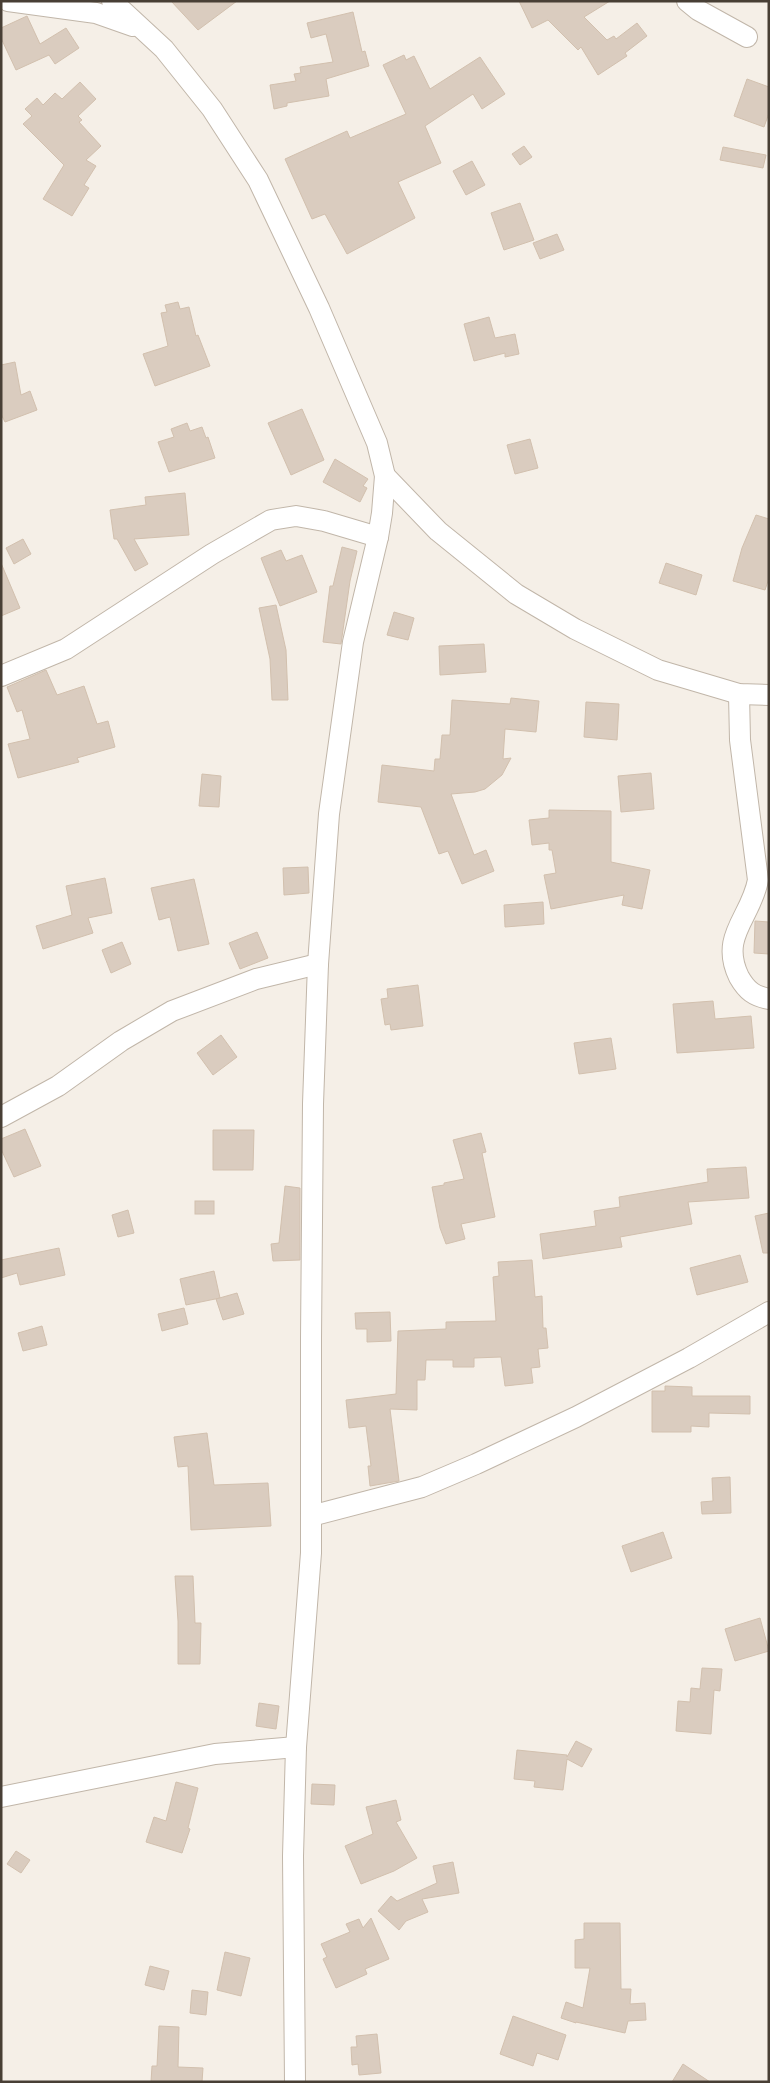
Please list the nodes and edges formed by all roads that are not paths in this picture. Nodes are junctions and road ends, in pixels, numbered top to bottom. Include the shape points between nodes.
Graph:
1 (8, 1) edge
2 (94, 1) edge
3 (112, 1) edge
4 (686, 1) edge
5 (76, 10) junction
6 (146, 32) junction
7 (747, 37) dead end
8 (385, 476) junction
9 (378, 537) junction
10 (1, 676) edge
11 (739, 694) junction
12 (769, 695) edge
13 (318, 964) junction
14 (769, 999) edge
15 (1, 1118) edge
16 (769, 1312) edge
17 (311, 1516) junction
18 (296, 1747) junction
19 (1, 1797) edge
20 (295, 2082) edge

1 - 5 street
2 - 5 street via 88,7
3 - 6 street
4 - 7 street
5 - 6 street via 96,13
6 - 8 street via 164,48 212,109 258,180 319,308 373,434
8 - 9 street
8 - 11 street via 438,531 516,594 575,629 658,670
9 - 10 street via 296,516 271,520 212,554 66,649
9 - 13 street via 351,652 329,814
11 - 12 street
11 - 14 street via 740,740 758,880 755,895 734,934 731,952 745,988 754,996
13 - 15 street via 256,979 172,1011 121,1040 58,1086
13 - 17 street via 313,1114
16 - 17 street via 576,1418 476,1464 422,1487
17 - 18 street
18 - 19 street via 215,1754
18 - 20 street via 293,1856

